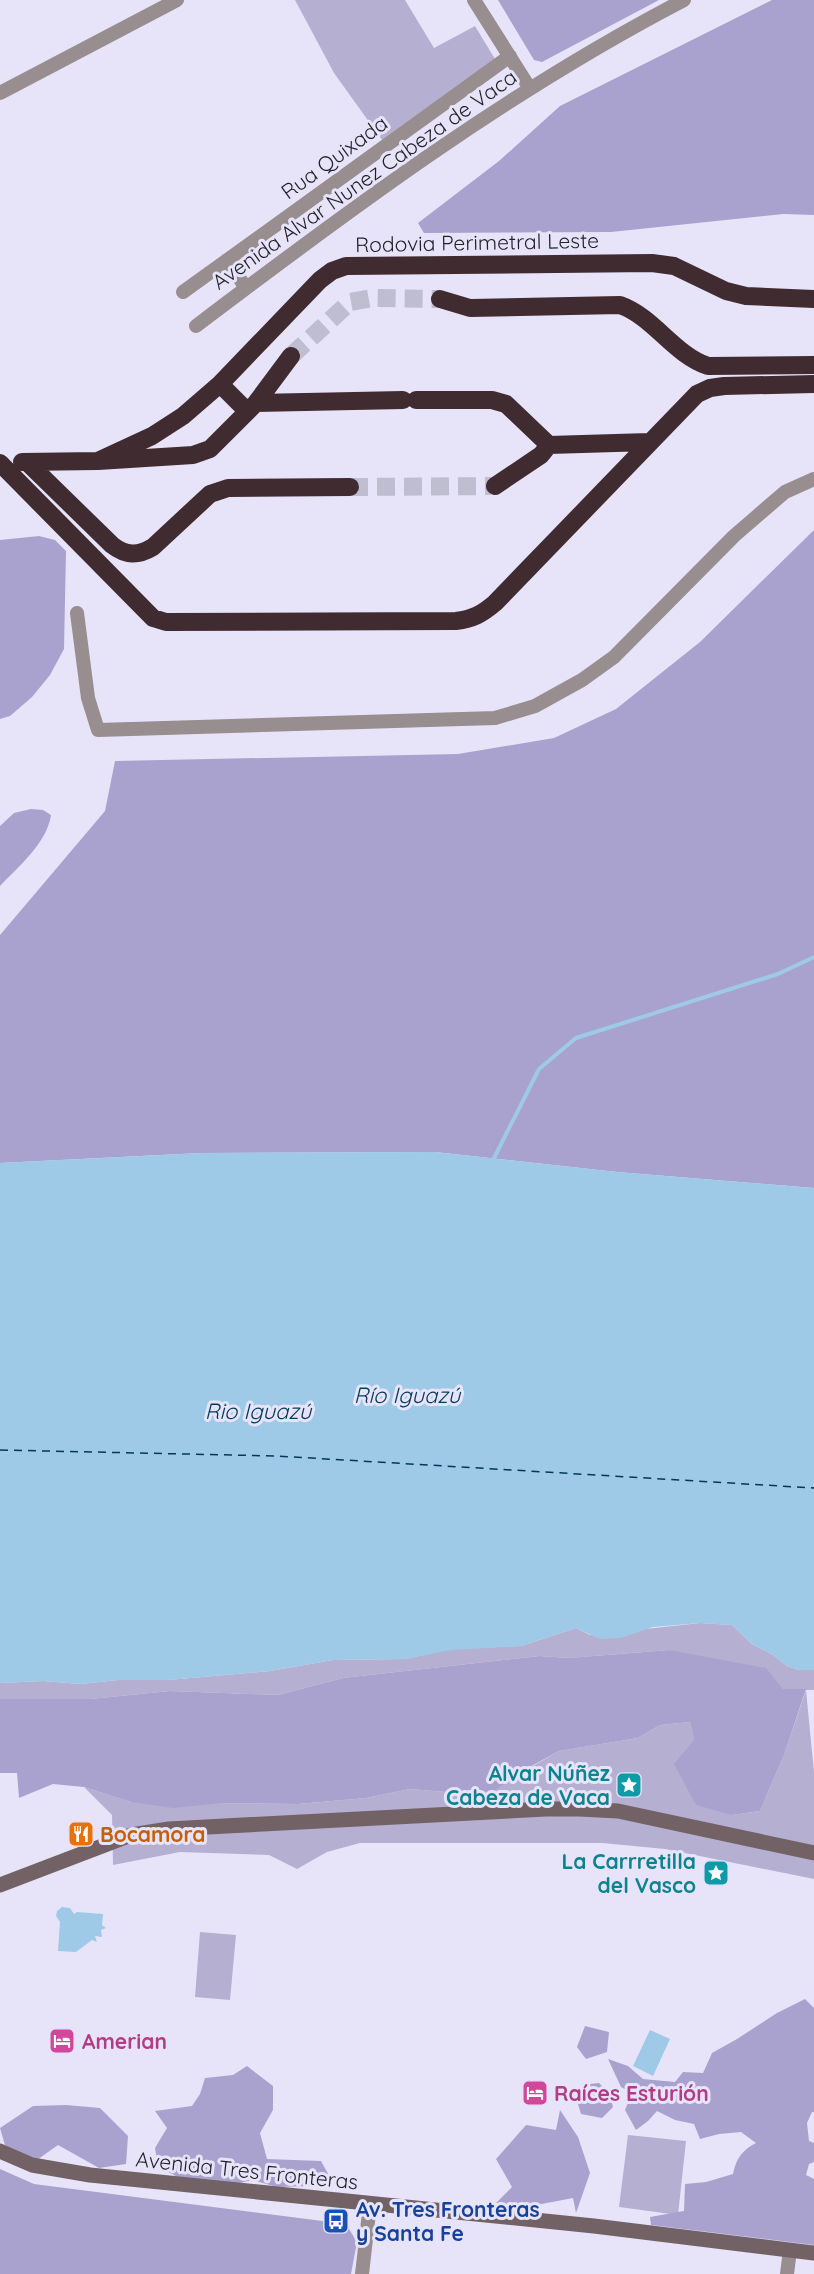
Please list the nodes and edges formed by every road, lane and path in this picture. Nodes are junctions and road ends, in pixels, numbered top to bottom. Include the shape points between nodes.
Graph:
1 (177, 0) edge
2 (474, 0) edge
3 (684, 0) edge
4 (510, 56) junction
5 (529, 87) junction
6 (0, 93) edge
7 (227, 260) junction
8 (246, 288) junction
9 (183, 292) dead end
10 (440, 299) tunnel mouth
11 (814, 299) edge
12 (196, 326) dead end
13 (291, 356) tunnel mouth
14 (814, 365) edge
15 (220, 384) junction
16 (814, 384) edge
17 (251, 407) junction
18 (649, 442) junction
19 (549, 445) junction
20 (98, 461) junction
21 (27, 462) junction
22 (0, 463) edge
23 (814, 478) edge
24 (495, 486) tunnel mouth
25 (350, 487) tunnel mouth
26 (77, 613) dead end
27 (814, 1853) edge
28 (0, 1885) edge
29 (0, 2151) edge
30 (370, 2204) junction
31 (790, 2250) junction
32 (814, 2253) edge
33 (362, 2274) edge
34 (787, 2274) edge

1 - 6 street
2 - 4 street
3 - 5 street, Avenida Alvar Nunez Cabeza de Vaca
4 - 5 street
4 - 7 street, Rua Quixada
5 - 8 street, Avenida Alvar Nunez Cabeza de Vaca
7 - 8 street
7 - 9 street, Rua Quixada
8 - 12 street, Avenida Alvar Nunez Cabeza de Vaca
10 - 14 highway via 470,308 620,304 693,361 708,366
11 - 15 highway, Rodovia Perimetral Leste via 746,296 726,291 674,266 652,262 346,266 320,280
13 - 17 highway, Rodovia Perimetral Leste
15 - 17 highway
15 - 20 highway, Rodovia Perimetral Leste via 152,436
16 - 18 highway, Rodovia Perimetral Leste via 710,388 697,394
17 - 19 highway via 492,400 506,404
17 - 20 highway, Rodovia Perimetral Leste via 210,449 193,455
18 - 19 highway
18 - 22 highway, Rodovia Perimetral Leste via 495,603 483,614 456,621 166,622 153,618
19 - 24 highway via 541,455
20 - 21 highway, Rodovia Perimetral Leste
21 - 22 highway, Rodovia Perimetral Leste
21 - 25 highway via 112,545 130,554 153,547 210,494 228,488
23 - 26 street via 785,492 734,536 614,657 535,706 495,718 98,730 88,698
27 - 28 main road via 618,1811 546,1809 169,1829 131,1835
29 - 30 main road, Avenida Tres Fronteras via 32,2165 90,2175
30 - 31 main road, Avenida Tres Fronteras
30 - 33 street
31 - 32 main road, Avenida Tres Fronteras
31 - 34 street

